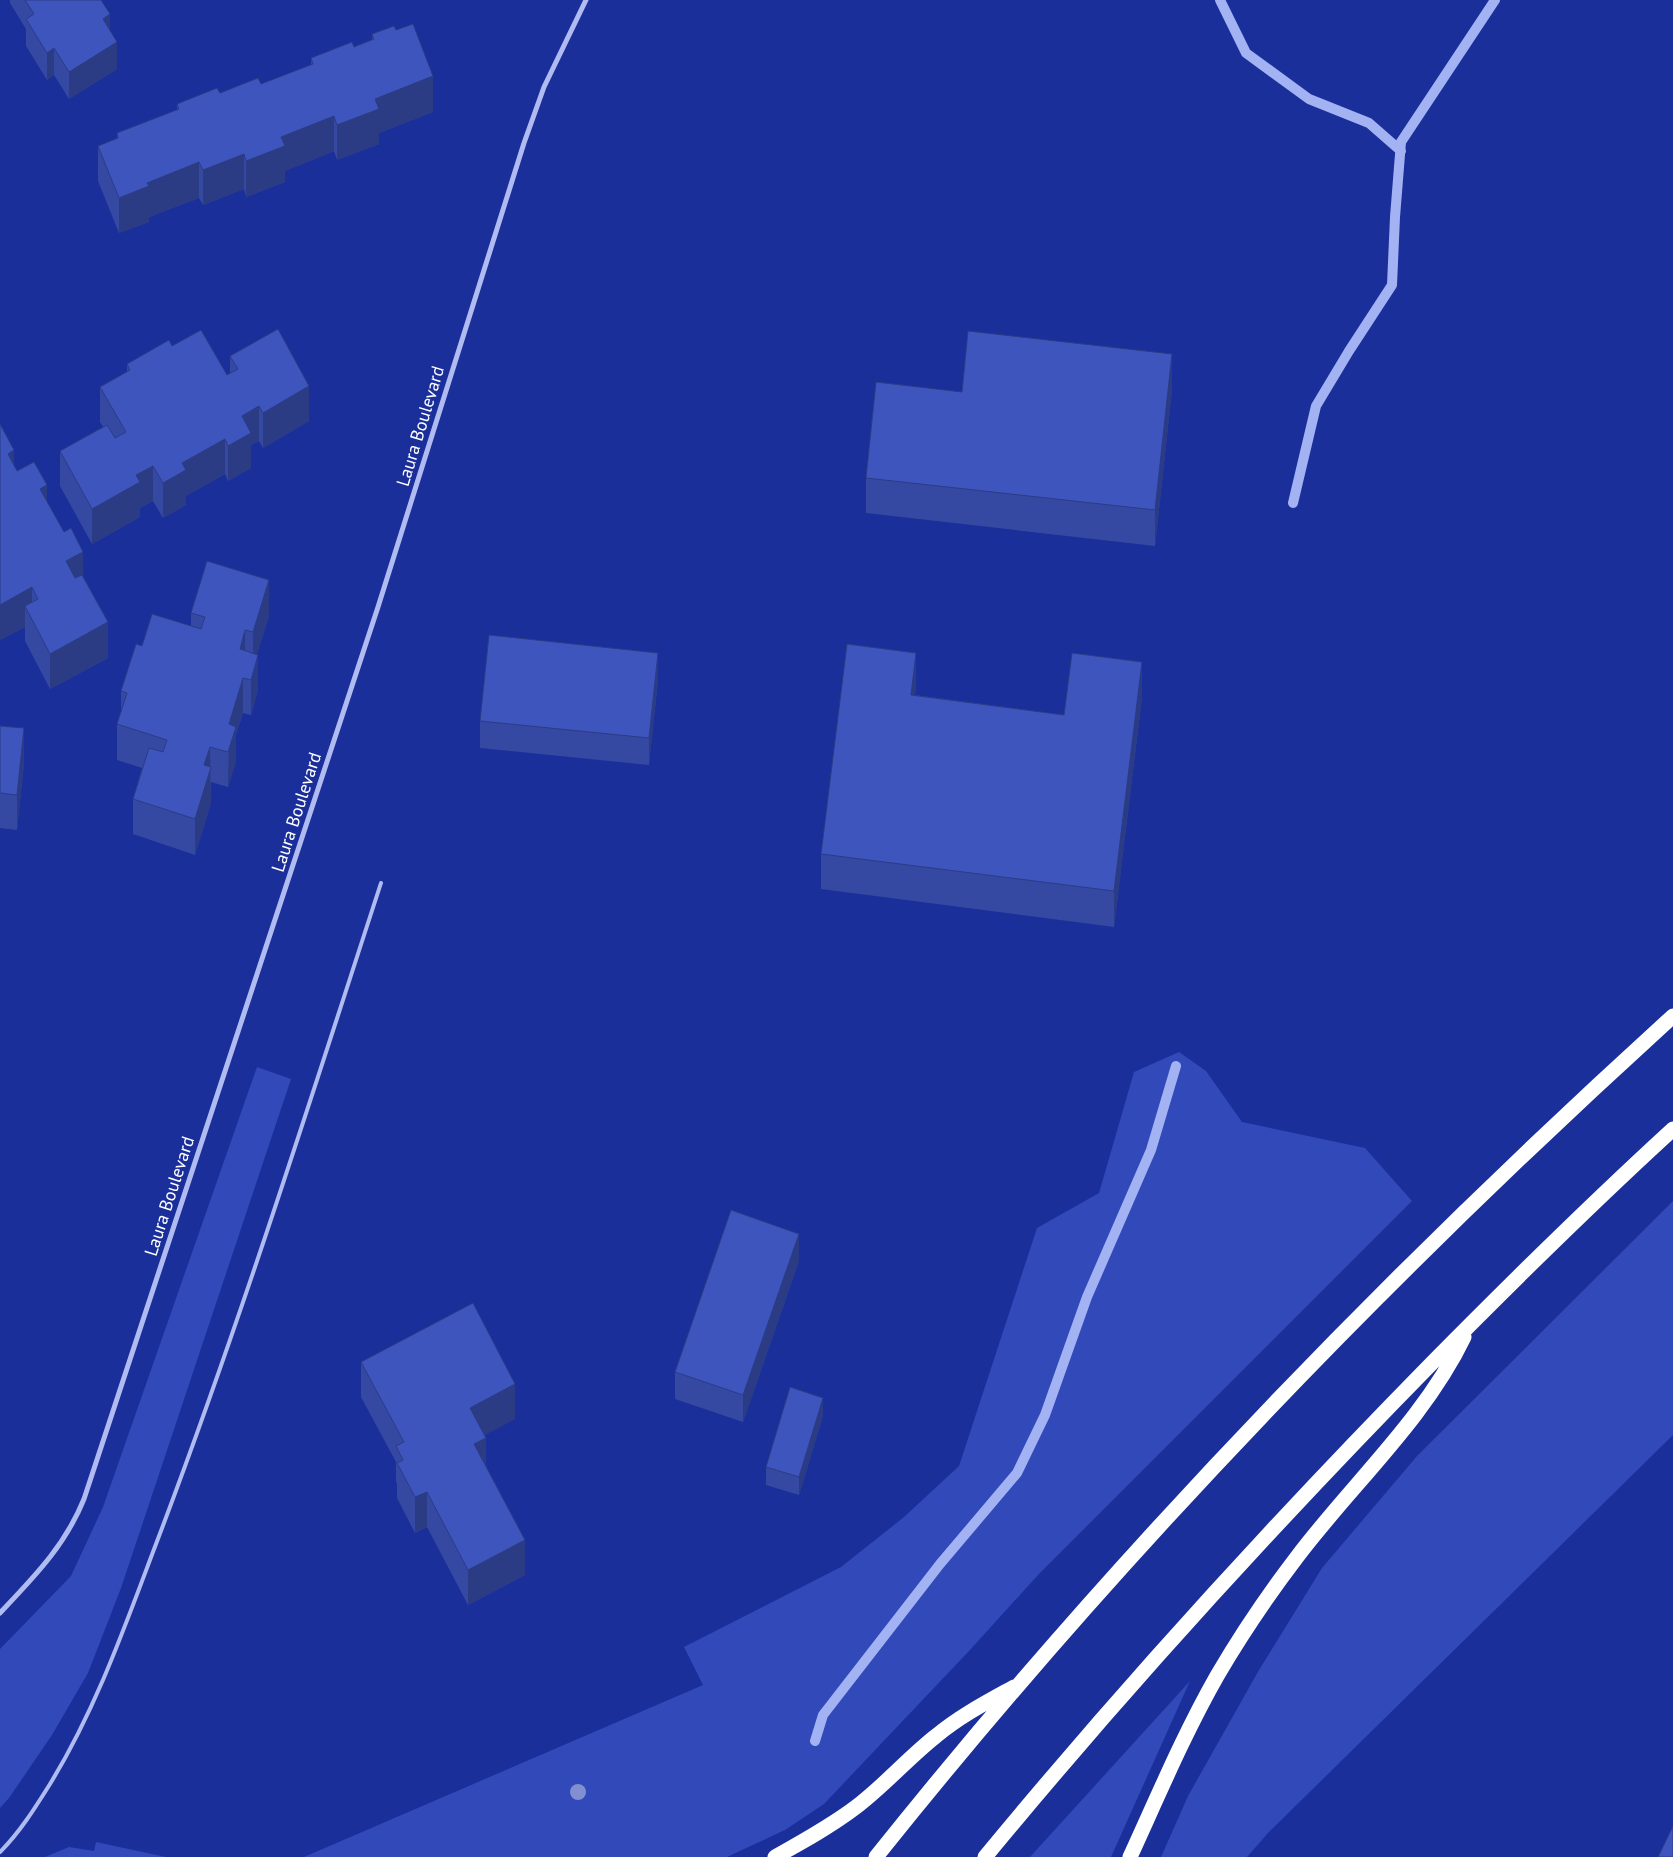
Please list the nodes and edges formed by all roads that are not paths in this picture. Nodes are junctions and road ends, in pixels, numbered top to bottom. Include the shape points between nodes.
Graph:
1 (586, 0) edge
2 (381, 882) dead end
3 (1673, 1016) edge
4 (1673, 1129) edge
5 (1469, 1326) junction
6 (0, 1613) edge
7 (1022, 1683) junction
8 (0, 1852) edge
9 (775, 1857) edge
10 (876, 1857) edge
11 (985, 1857) edge
12 (1130, 1857) edge

1 - 6 street, Laura Boulevard via 544,87 524,143 372,626 84,1499 70,1532
2 - 8 lane via 216,1383 121,1637 96,1696 55,1775 18,1832
3 - 7 highway via 1521,1157 1349,1327 1208,1474
4 - 5 highway
5 - 11 highway via 1218,1587 1102,1717
5 - 12 highway via 1451,1362 1429,1394 1310,1540 1238,1642 1197,1714
7 - 9 highway via 958,1719 853,1810
7 - 10 highway

